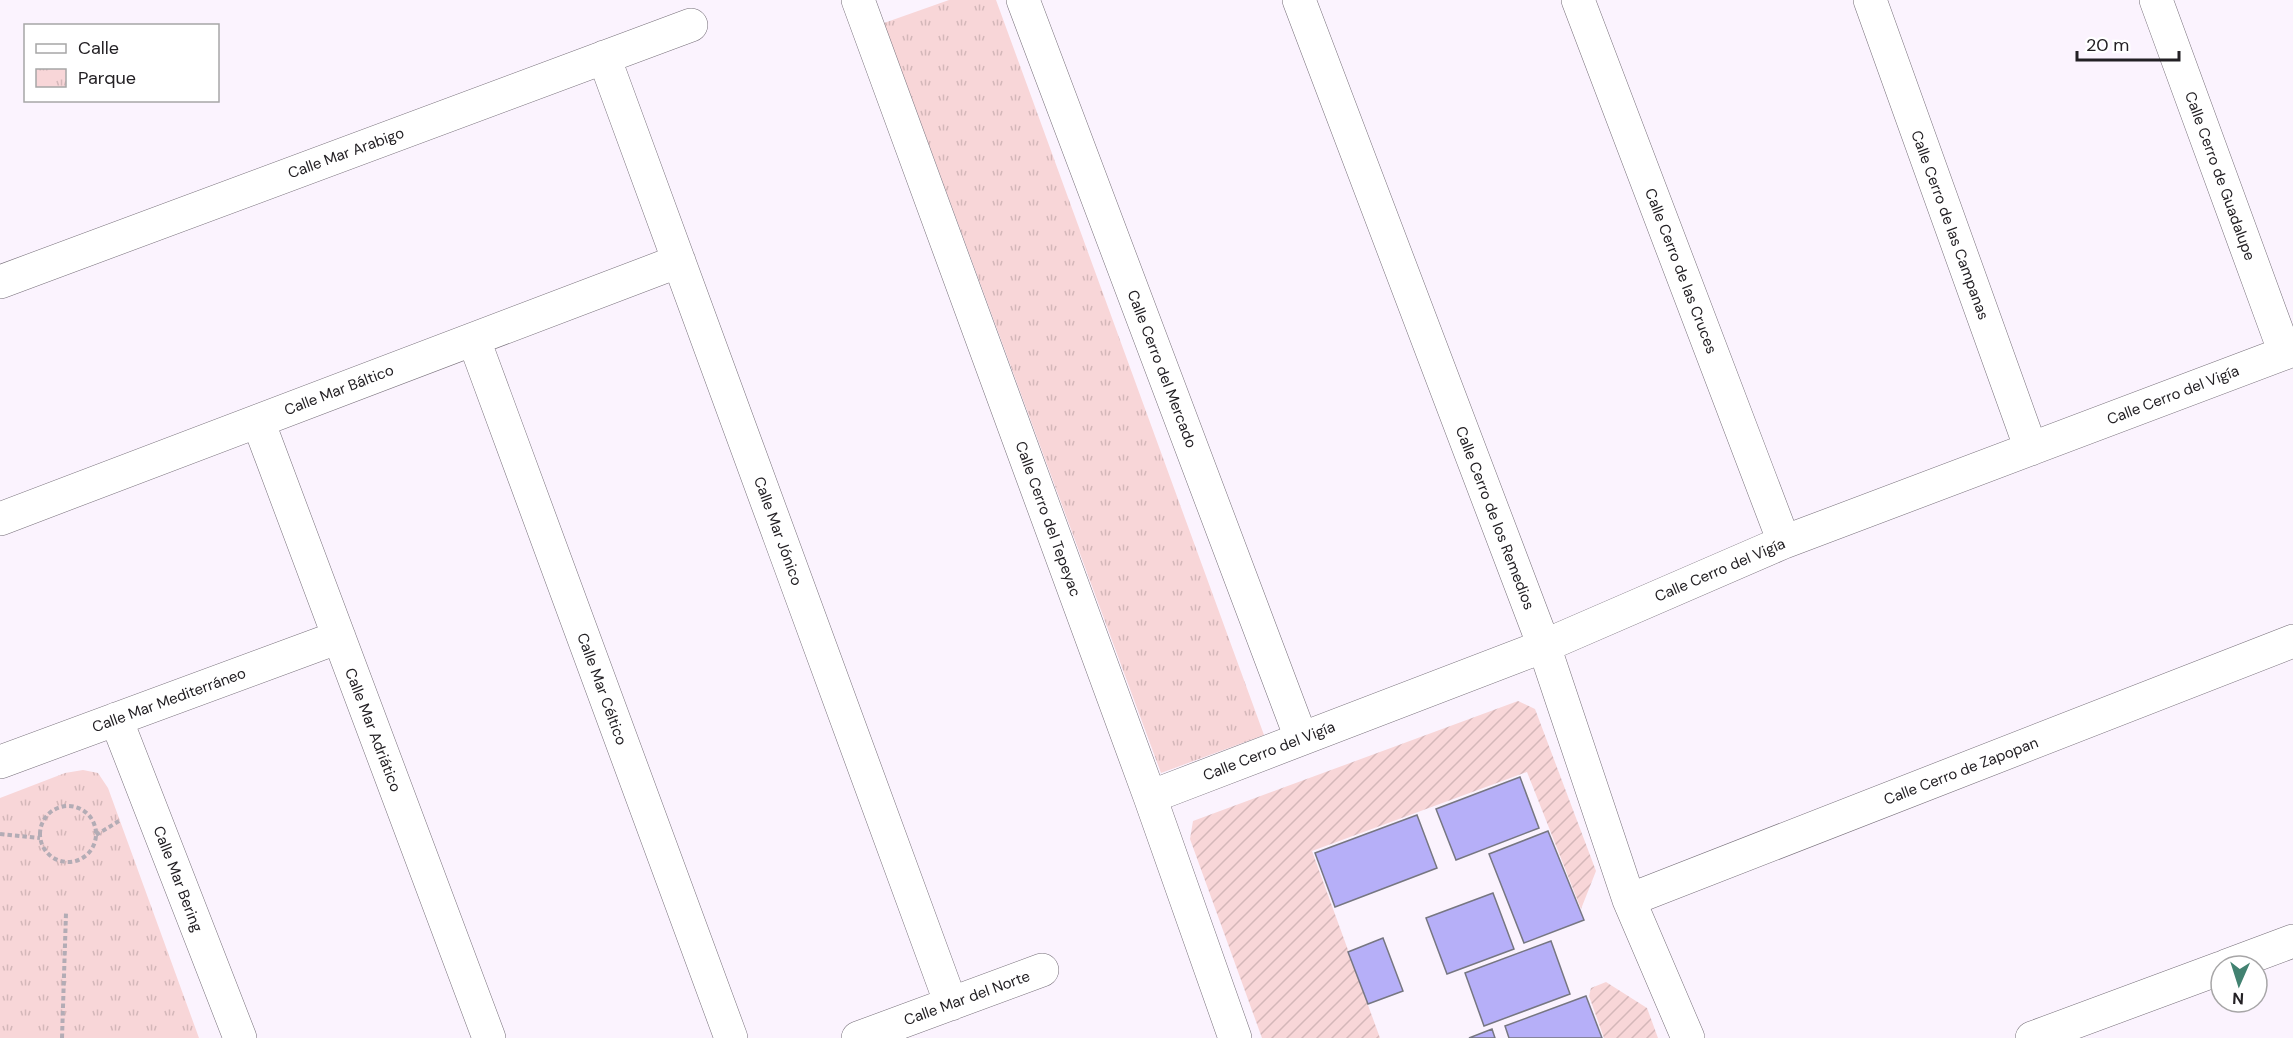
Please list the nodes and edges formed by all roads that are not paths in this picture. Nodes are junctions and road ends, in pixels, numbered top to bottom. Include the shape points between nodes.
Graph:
1 (858, 0) edge
2 (1023, 0) edge
3 (1299, 0) edge
4 (1578, 0) edge
5 (1870, 0) edge
6 (2156, 0) edge
7 (691, 25) dead end
8 (604, 57) junction
9 (679, 261) junction
10 (0, 282) edge
11 (474, 340) junction
12 (2289, 352) edge
13 (258, 421) junction
14 (2031, 449) junction
15 (0, 519) edge
16 (1784, 542) junction
17 (339, 637) junction
18 (2293, 641) edge
19 (1544, 646) junction
20 (116, 719) junction
21 (1301, 738) junction
22 (0, 762) edge
23 (1150, 797) junction
24 (1629, 900) junction
25 (2293, 941) edge
26 (2258, 954) edge
27 (1042, 970) dead end
28 (2209, 972) edge
29 (951, 1004) junction
30 (240, 1038) edge
31 (489, 1038) edge
32 (731, 1038) edge
33 (858, 1038) edge
34 (1235, 1038) edge
35 (1688, 1038) edge
36 (2032, 1038) edge

1 - 23 street, Calle Cerro del Tepeyac
2 - 21 street, Calle Cerro del Mercado
3 - 19 street, Calle Cerro de los Remedios
4 - 16 street, Calle Cerro de las Cruces
5 - 14 street, Calle Cerro de las Campanas
6 - 12 street, Calle Cerro de Guadalupe
7 - 8 street, Calle Mar Arabigo
8 - 9 street, Calle Mar Jónico
8 - 10 street, Calle Mar Arabigo
9 - 11 street, Calle Mar Báltico
9 - 29 street, Calle Mar Jónico
11 - 13 street, Calle Mar Báltico
11 - 32 street, Calle Mar Céltico
12 - 14 street, Calle Cerro del Vigía
13 - 15 street, Calle Mar Báltico
13 - 17 street, Calle Mar Adriático
14 - 16 street, Calle Cerro del Vigía
16 - 19 street, Calle Cerro del Vigía
17 - 20 street, Calle Mar Mediterráneo
17 - 31 street, Calle Mar Adriático
18 - 24 street, Calle Cerro de Zapopan
19 - 21 street, Calle Cerro del Vigía
19 - 24 street, Calle Cerro de los Remedios
20 - 22 street, Calle Mar Mediterráneo
20 - 30 street, Calle Mar Bering
21 - 23 street, Calle Cerro del Vigía
23 - 34 street, Calle Cerro del Tepeyac
24 - 35 street, Calle Cerro de los Remedios
25 - 26 street
27 - 29 street, Calle Mar del Norte
28 - 36 street
29 - 33 street, Calle Mar del Norte

